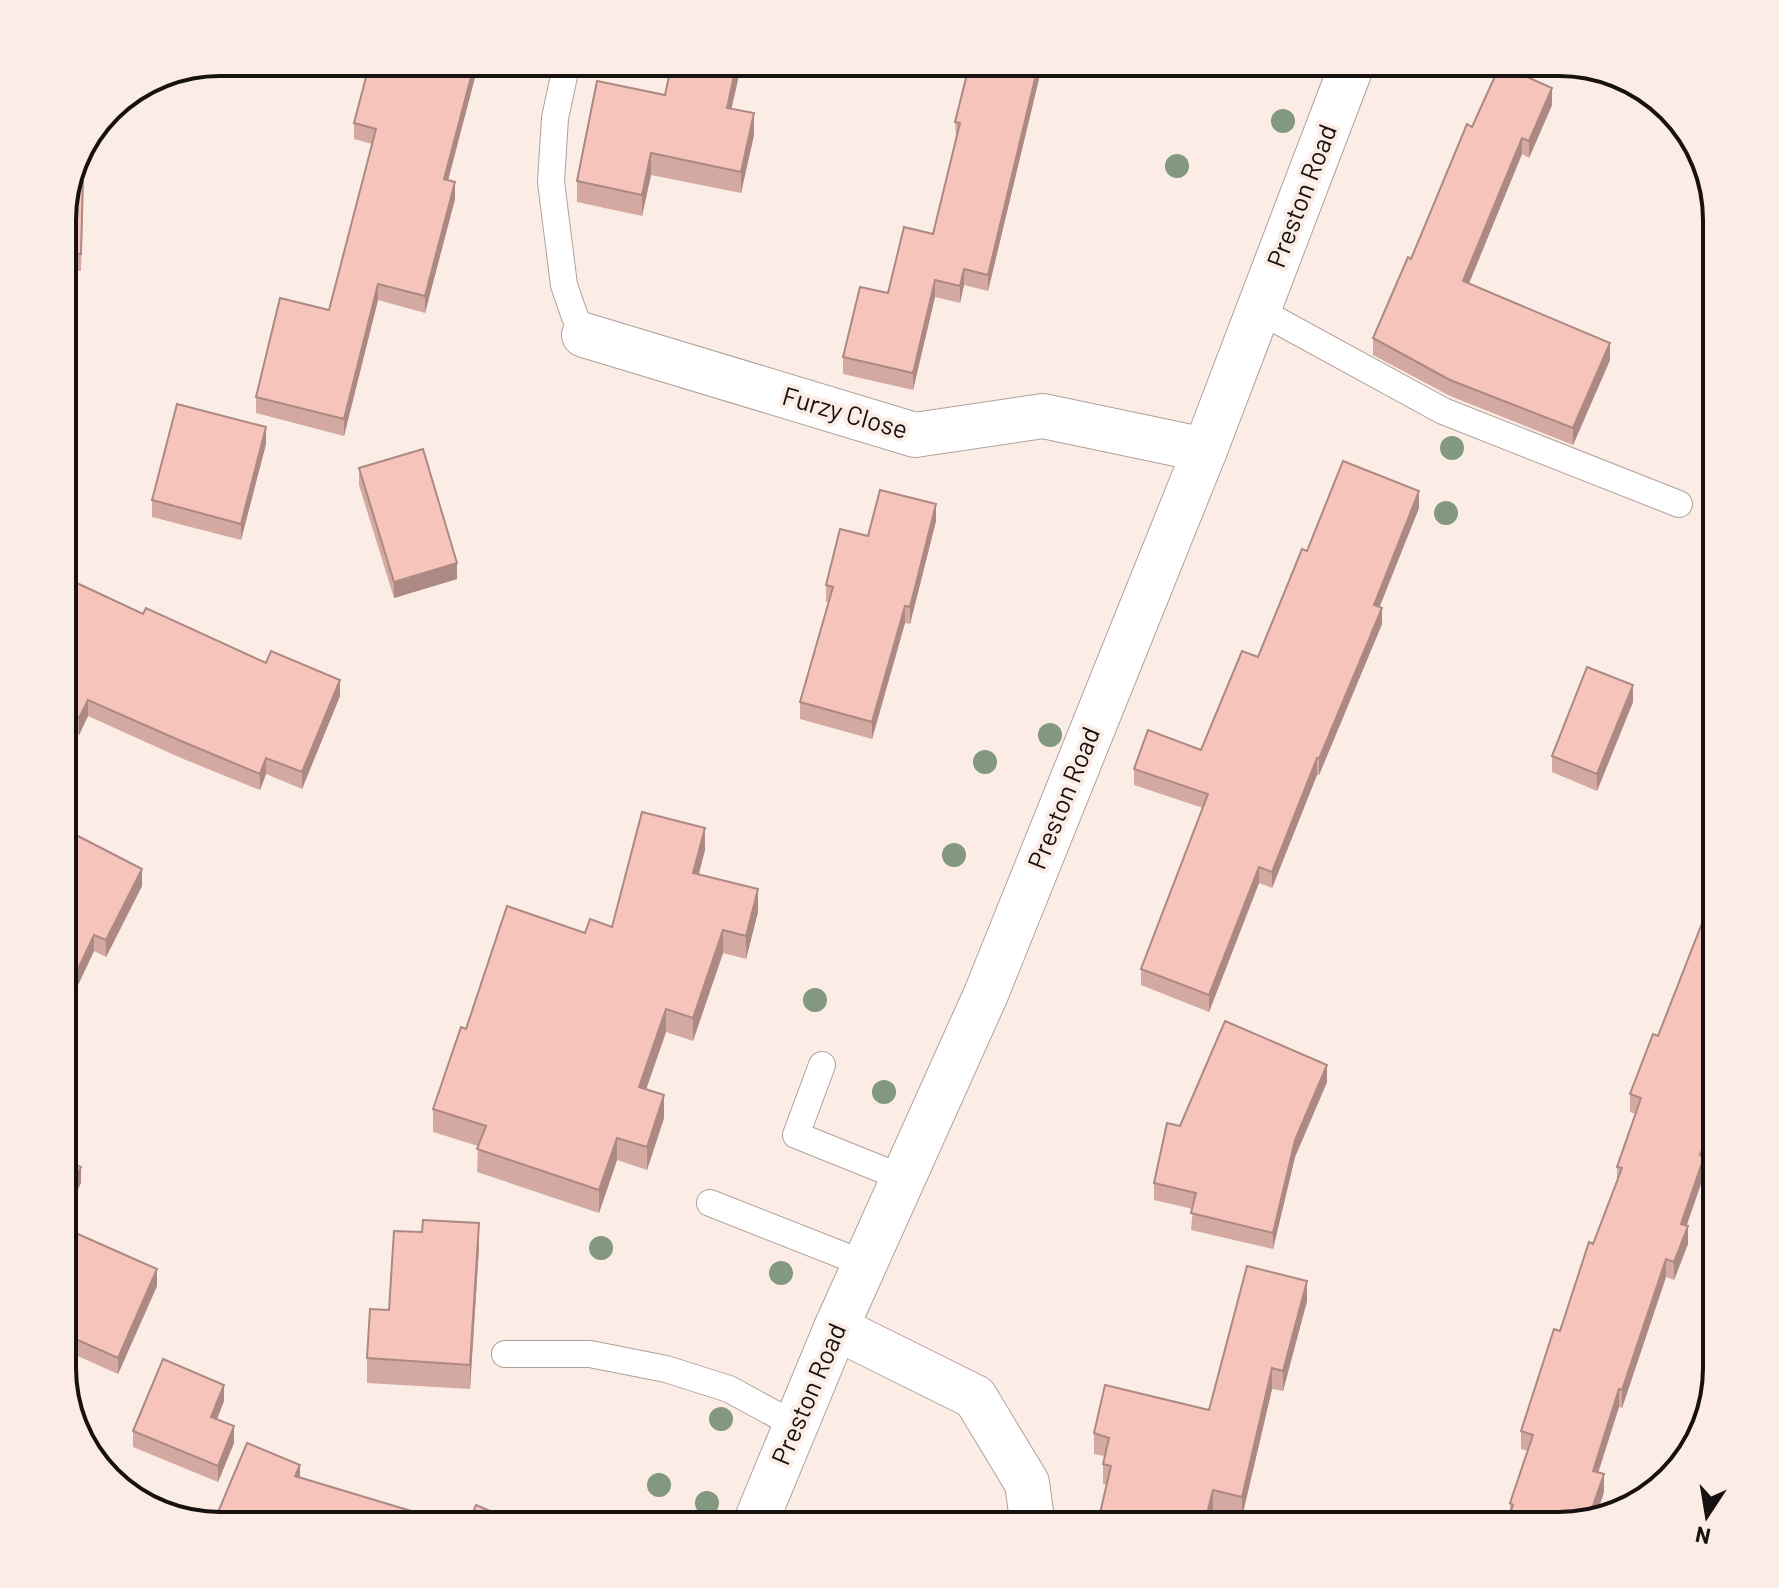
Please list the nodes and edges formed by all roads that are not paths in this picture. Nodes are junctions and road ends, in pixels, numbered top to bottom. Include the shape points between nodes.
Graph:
1 (564, 76) edge
2 (1348, 76) edge
3 (1258, 310) junction
4 (584, 335) joint
5 (1205, 450) junction
6 (1679, 504) dead end
7 (822, 1065) dead end
8 (903, 1178) junction
9 (710, 1203) dead end
10 (865, 1264) junction
11 (836, 1328) junction
12 (505, 1354) dead end
13 (795, 1425) junction
14 (760, 1512) edge
15 (1031, 1512) edge

1 - 4 lane via 551,182 564,285
2 - 3 main road, Preston Road
3 - 5 main road, Preston Road
3 - 6 lane via 1443,411
4 - 5 main road, Furzy Close via 915,435 1043,416
5 - 8 main road, Preston Road via 986,994
7 - 8 lane via 796,1135
8 - 10 main road, Preston Road
9 - 10 lane
10 - 11 main road, Preston Road
11 - 13 main road, Preston Road
11 - 15 main road via 975,1397 1027,1483
12 - 13 lane via 590,1354 666,1369 729,1389
13 - 14 main road, Preston Road

